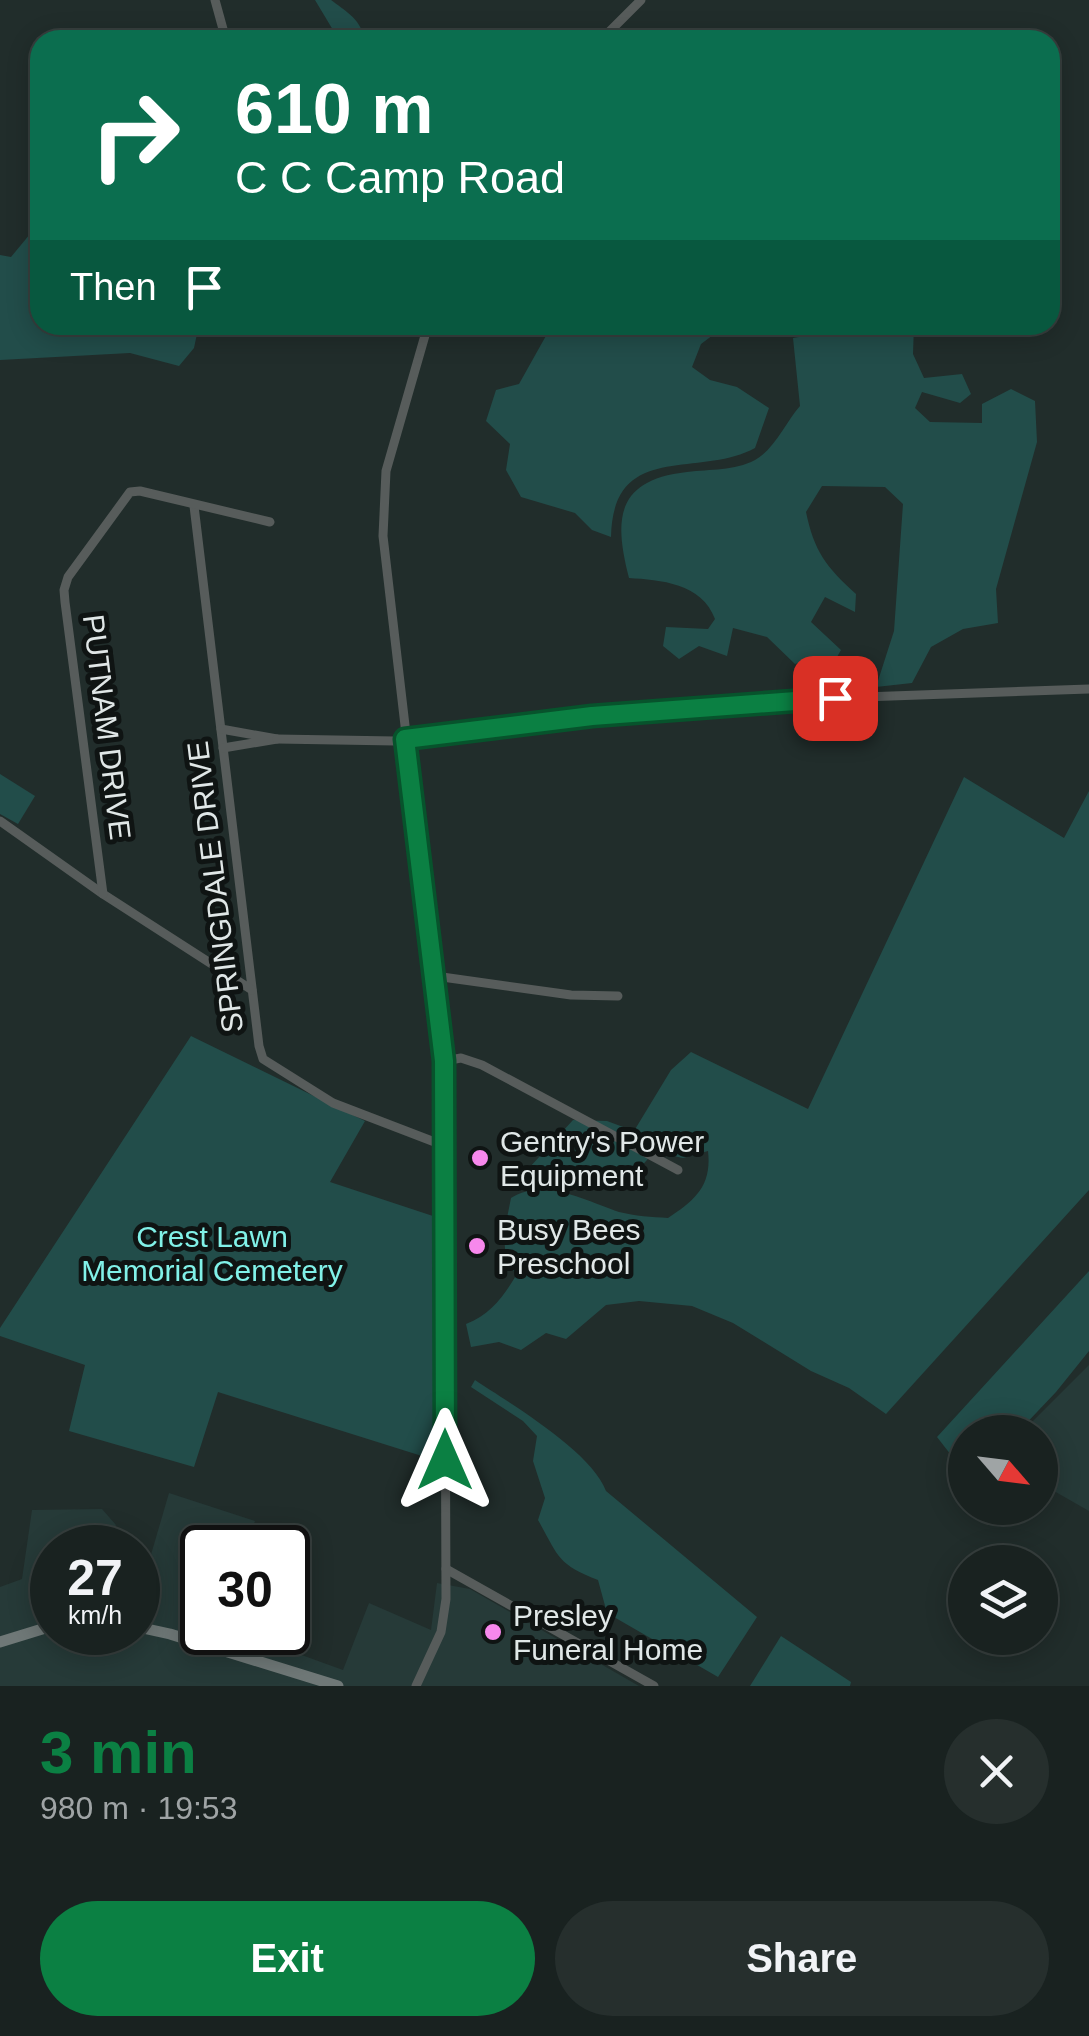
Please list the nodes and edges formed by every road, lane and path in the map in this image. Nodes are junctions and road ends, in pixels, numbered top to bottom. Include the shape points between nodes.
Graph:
1 (215, 0) edge
2 (641, 0) edge
3 (223, 30) edge
4 (611, 30) edge
5 (425, 335) edge
6 (194, 506) junction
7 (270, 522) dead end
8 (1089, 689) edge
9 (221, 729) junction
10 (276, 739) junction
11 (405, 739) junction
12 (223, 748) junction
13 (0, 821) edge
14 (103, 894) junction
15 (435, 976) junction
16 (252, 990) junction
17 (618, 996) dead end
18 (444, 1061) junction
19 (446, 1146) junction
20 (678, 1170) dead end
21 (446, 1569) junction
22 (160, 1632) edge
23 (30, 1633) edge
24 (0, 1642) edge
25 (338, 1686) edge
26 (416, 1686) edge
27 (654, 1686) edge

1 - 3 street
2 - 4 street
5 - 11 street via 383,498
6 - 7 street, PUTNAM DRIVE
6 - 9 street, SPRINGDALE DRIVE
6 - 14 street, PUTNAM DRIVE via 130,492 64,590
8 - 11 street via 592,716
9 - 10 street
9 - 12 street, SPRINGDALE DRIVE
10 - 11 street
10 - 12 street
11 - 15 street
12 - 16 street, SPRINGDALE DRIVE
13 - 14 street
14 - 16 street
15 - 17 street
15 - 18 street
16 - 19 street, SPRINGDALE DRIVE via 263,1059 356,1114
18 - 19 street
18 - 20 street via 482,1065
19 - 21 street
21 - 26 street via 441,1632
21 - 27 street
22 - 25 street
23 - 24 street

